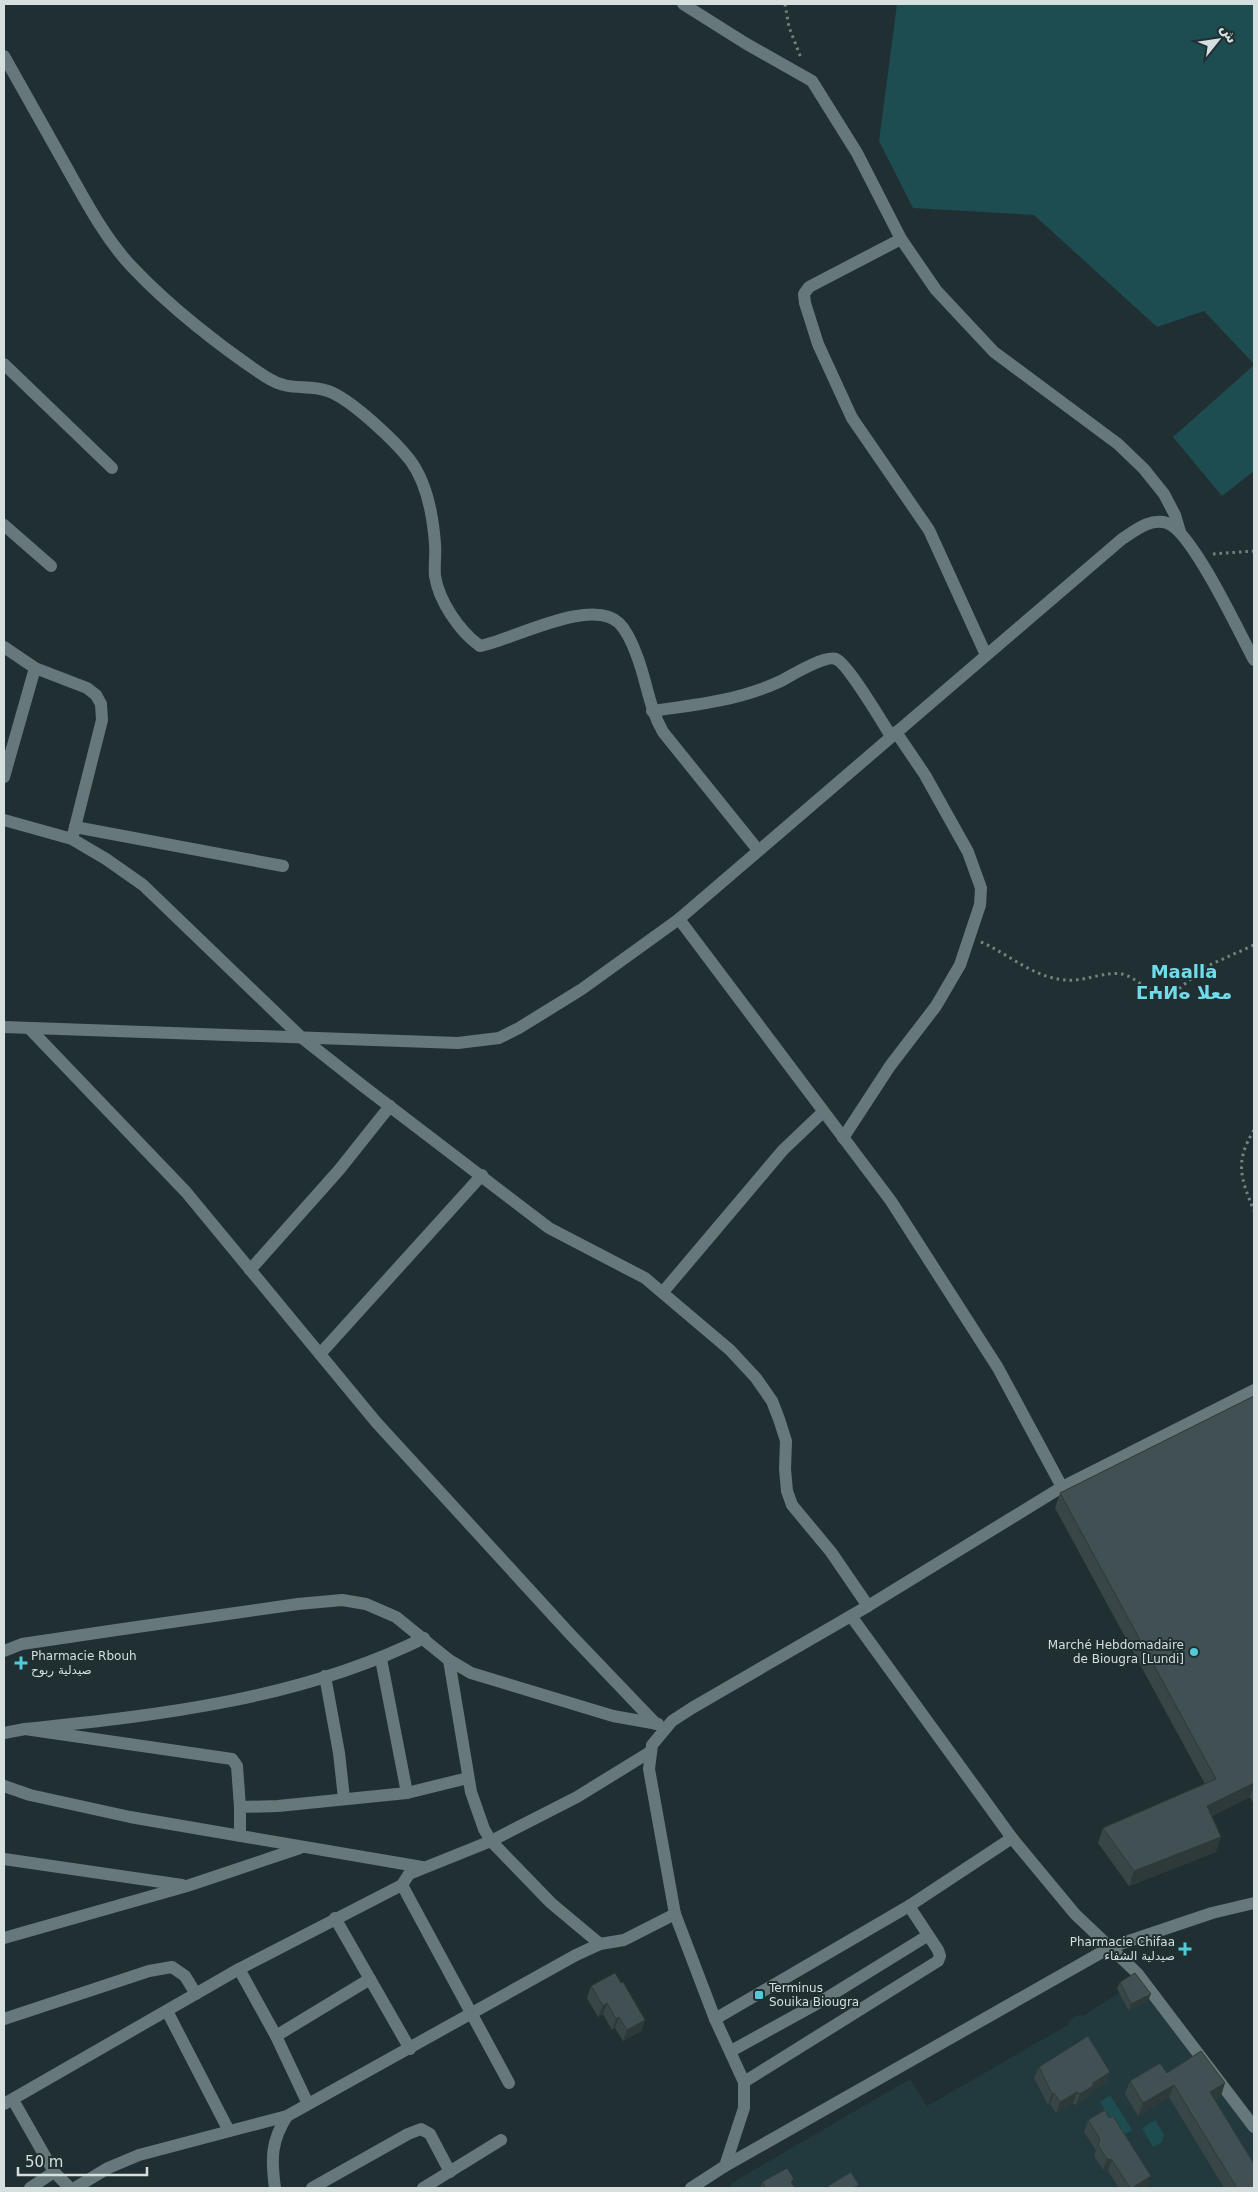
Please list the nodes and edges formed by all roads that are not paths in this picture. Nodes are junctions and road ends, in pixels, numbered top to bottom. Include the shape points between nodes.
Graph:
1 (683, 4) edge
2 (4, 56) edge
3 (901, 238) junction
4 (4, 364) edge
5 (112, 468) dead end
6 (4, 525) edge
7 (1180, 532) junction
8 (51, 566) dead end
9 (4, 647) edge
10 (986, 654) junction
11 (1254, 660) edge
12 (35, 668) junction
13 (652, 711) junction
14 (893, 734) junction
15 (7, 751) edge
16 (4, 777) edge
17 (4, 820) edge
18 (73, 833) junction
19 (758, 850) junction
20 (283, 866) dead end
21 (679, 919) junction
22 (4, 1027) edge
23 (29, 1028) junction
24 (301, 1037) junction
25 (390, 1106) junction
26 (824, 1112) junction
27 (843, 1138) junction
28 (482, 1176) junction
29 (250, 1270) junction
30 (663, 1292) junction
31 (320, 1354) junction
32 (1254, 1390) edge
33 (1062, 1487) junction
34 (868, 1606) junction
35 (851, 1616) junction
36 (424, 1638) junction
37 (4, 1651) edge
38 (381, 1659) junction
39 (449, 1660) junction
40 (325, 1676) junction
41 (672, 1721) junction
42 (656, 1724) junction
43 (25, 1729) junction
44 (4, 1733) edge
45 (650, 1752) junction
46 (468, 1778) junction
47 (4, 1786) edge
48 (407, 1793) junction
49 (344, 1798) junction
50 (240, 1807) junction
51 (240, 1835) junction
52 (1012, 1838) junction
53 (491, 1841) junction
54 (302, 1848) junction
55 (4, 1859) edge
56 (422, 1867) junction
57 (402, 1885) junction
58 (187, 1886) junction
59 (1254, 1903) edge
60 (909, 1906) junction
61 (675, 1914) junction
62 (335, 1918) junction
63 (6, 1936) edge
64 (927, 1936) junction
65 (600, 1944) junction
66 (1111, 1946) junction
67 (239, 1969) junction
68 (370, 1979) junction
69 (196, 1994) junction
70 (167, 2011) junction
71 (472, 2013) junction
72 (4, 2019) edge
73 (715, 2019) junction
74 (276, 2036) junction
75 (410, 2049) junction
76 (731, 2052) junction
77 (744, 2082) junction
78 (509, 2083) dead end
79 (8, 2102) edge
80 (308, 2104) junction
81 (287, 2116) junction
82 (1254, 2127) edge
83 (229, 2131) junction
84 (501, 2140) dead end
85 (725, 2166) junction
86 (54, 2172) junction
87 (450, 2172) junction
88 (710, 2183) edge
89 (30, 2188) edge
90 (70, 2188) edge
91 (76, 2188) edge
92 (275, 2188) edge
93 (312, 2188) edge
94 (423, 2188) edge
95 (691, 2188) edge

1 - 3 street via 812,81 857,153
2 - 13 street via 84,199 133,268 180,312 265,377 290,388 328,391 348,402 399,446 422,480 430,509 440,592 472,640 480,646 560,620 608,616 619,623 630,639
3 - 7 street via 936,290 994,352 1118,444 1144,469 1175,515
3 - 10 street via 809,287 804,294 805,303 818,344 852,418 929,530
4 - 5 street
6 - 8 street
7 - 10 street via 1168,523 1144,524
7 - 11 street via 1197,555
9 - 12 street
10 - 14 street
12 - 15 street
12 - 18 street via 87,688 101,704 102,720
13 - 14 street via 715,703 762,690 820,661 835,658
13 - 19 street via 664,732
14 - 19 street
14 - 27 street via 942,804 968,852 980,888 980,905 960,965 936,1006 890,1066
15 - 16 street
17 - 18 street
18 - 20 street
18 - 24 street via 143,885
19 - 21 street
21 - 24 street via 574,994 499,1038 458,1043
21 - 26 street
22 - 23 street
23 - 24 street
23 - 29 street via 186,1192
24 - 25 street
25 - 28 street
25 - 29 street via 339,1170
26 - 27 street
26 - 30 street via 783,1150
27 - 33 street via 891,1201 952,1294 998,1368
28 - 30 street via 549,1228 645,1278
28 - 31 street
29 - 31 street
30 - 34 street via 730,1350 772,1401 786,1440 784,1469 792,1505 831,1552
31 - 42 street via 453,1507
32 - 33 street
33 - 34 street
34 - 35 street
35 - 41 street
35 - 52 street
36 - 37 street via 396,1617 366,1604 342,1600 123,1628 22,1644
36 - 38 street
36 - 39 street
38 - 40 street
38 - 48 street
39 - 42 street via 471,1673 495,1681 613,1716
39 - 46 street
40 - 43 street via 270,1692 144,1717
40 - 49 street
41 - 42 street
41 - 45 street via 662,1730
43 - 44 street
43 - 50 street via 232,1759 237,1766
45 - 53 street via 577,1796
45 - 61 street via 652,1787
46 - 48 street
46 - 53 street via 477,1815
47 - 51 street via 30,1795 130,1817
48 - 49 street
49 - 50 street
50 - 51 street
51 - 54 street
52 - 60 street
52 - 66 street via 1075,1914
53 - 56 street
53 - 65 street via 550,1903
54 - 56 street
54 - 58 street
55 - 58 street
56 - 57 street via 409,1874
57 - 62 street
57 - 71 street
58 - 63 street
59 - 66 street via 1212,1913
60 - 64 street
60 - 73 street
61 - 65 street via 624,1940
61 - 73 street
62 - 67 street
62 - 68 street
64 - 76 street
64 - 77 street via 938,1950 938,1961
65 - 71 street
66 - 82 street via 1137,1973
66 - 85 street
67 - 69 street
67 - 74 street
68 - 74 street
68 - 75 street
69 - 70 street
69 - 72 street via 185,1976 172,1966
70 - 79 street
70 - 83 street
71 - 75 street
71 - 78 street
73 - 76 street
74 - 80 street
75 - 80 street
76 - 77 street
77 - 85 street via 744,2108
79 - 86 street
80 - 81 street
81 - 83 street
81 - 92 street via 276,2132 272,2152
83 - 91 street via 139,2155 108,2168
84 - 87 street
85 - 88 street
86 - 89 street
86 - 90 street
87 - 93 street via 430,2134 421,2129
87 - 94 street
88 - 95 street

